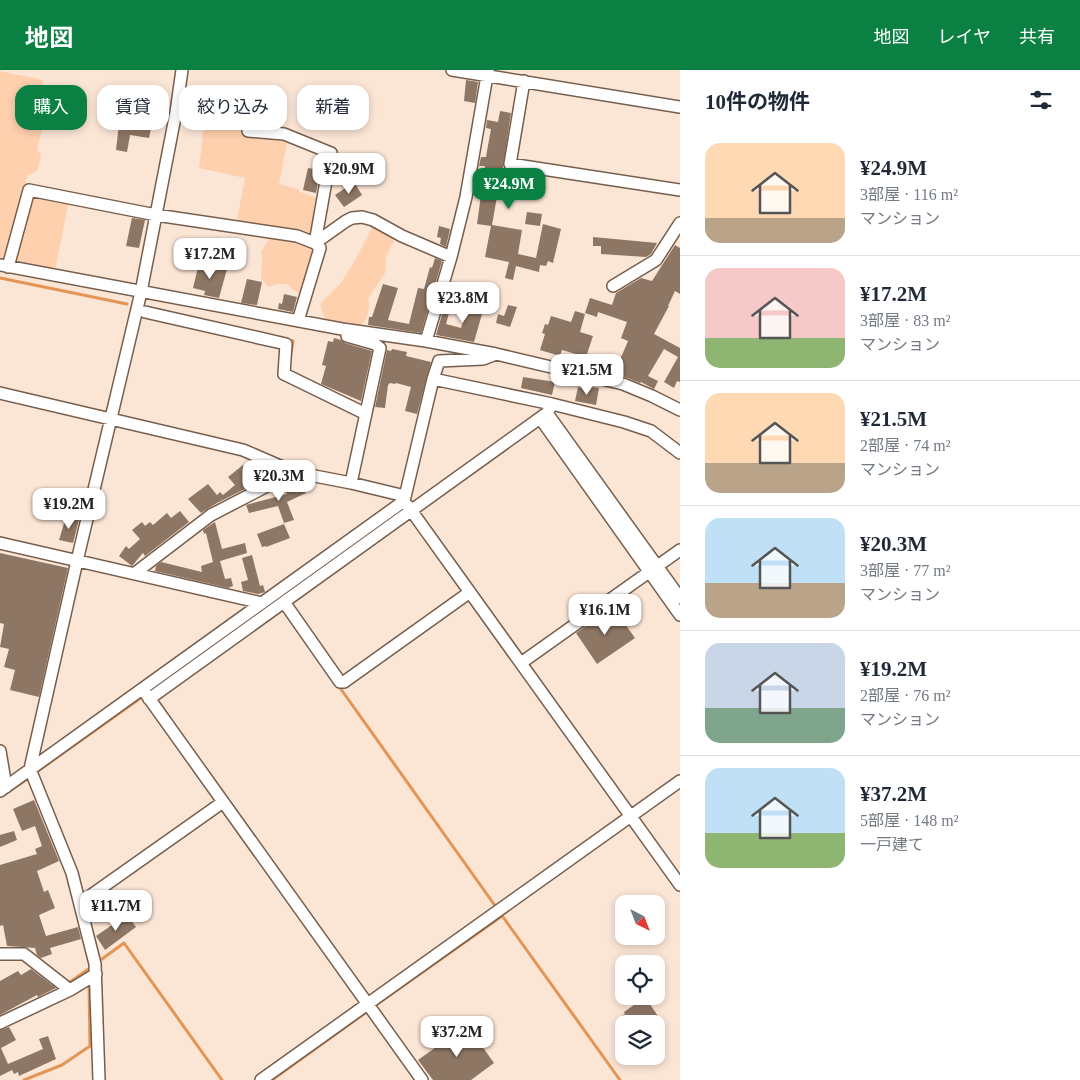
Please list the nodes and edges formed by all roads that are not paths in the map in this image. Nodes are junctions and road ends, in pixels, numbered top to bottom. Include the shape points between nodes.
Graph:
1 (182, 70) edge
2 (452, 70) edge
3 (487, 73) edge
4 (524, 81) junction
5 (680, 107) edge
6 (248, 131) dead end
7 (680, 190) edge
8 (156, 215) junction
9 (680, 223) edge
10 (315, 243) junction
11 (451, 257) junction
12 (4, 266) edge
13 (613, 286) dead end
14 (141, 292) junction
15 (145, 312) dead end
16 (298, 321) junction
17 (342, 329) junction
18 (426, 341) junction
19 (496, 354) junction
20 (433, 379) junction
21 (0, 393) edge
22 (680, 410) edge
23 (546, 412) junction
24 (364, 414) junction
25 (111, 419) junction
26 (680, 453) edge
27 (294, 472) junction
28 (351, 483) junction
29 (404, 498) junction
30 (411, 511) junction
31 (0, 543) edge
32 (680, 550) edge
33 (77, 561) junction
34 (653, 569) junction
35 (135, 573) junction
36 (470, 592) junction
37 (680, 598) edge
38 (284, 602) junction
39 (262, 603) junction
40 (680, 614) edge
41 (521, 664) junction
42 (142, 688) junction
43 (149, 699) junction
44 (0, 751) edge
45 (30, 769) junction
46 (680, 781) edge
47 (3, 789) edge
48 (223, 802) junction
49 (631, 816) junction
50 (680, 886) edge
51 (80, 903) junction
52 (0, 954) edge
53 (96, 974) junction
54 (70, 990) junction
55 (368, 1004) junction
56 (0, 1023) edge
57 (99, 1080) edge
58 (261, 1080) edge
59 (422, 1080) edge

1 - 8 street
2 - 3 street
3 - 4 street
3 - 11 street via 466,197
4 - 5 street
4 - 7 street via 510,164
6 - 10 street via 284,134 332,153
8 - 10 street via 297,236
8 - 12 street via 29,190
8 - 14 street
9 - 13 street via 656,260
10 - 11 street via 346,221 362,217
10 - 16 street via 320,248
11 - 18 street
12 - 14 street
14 - 16 street
14 - 25 street
15 - 24 street via 286,344 284,374
16 - 17 street
17 - 18 street
17 - 24 street via 344,335 380,348
18 - 19 street
19 - 20 street via 483,359 439,361
19 - 22 street via 623,384
20 - 23 street
20 - 29 street
21 - 25 street
23 - 26 street via 624,422 651,431
23 - 30 street
23 - 34 street
24 - 28 street
25 - 27 street via 243,450
25 - 33 street
27 - 28 street
27 - 35 street via 211,515
28 - 29 street
29 - 30 street
29 - 39 street
30 - 36 street
30 - 38 street
31 - 33 street
32 - 34 street
33 - 35 street
33 - 45 street
34 - 37 street
34 - 40 street
34 - 41 street
35 - 39 street
36 - 38 street via 344,682 340,682
36 - 41 street
38 - 43 street
39 - 42 street
41 - 49 street
42 - 43 street
42 - 45 street
43 - 48 street
44 - 47 street
45 - 47 street
45 - 51 street via 72,873
46 - 49 street
48 - 51 street
48 - 55 street
49 - 50 street
49 - 55 street
51 - 53 street
52 - 54 street via 24,954
53 - 54 street
53 - 57 street
54 - 56 street
55 - 58 street
55 - 59 street

